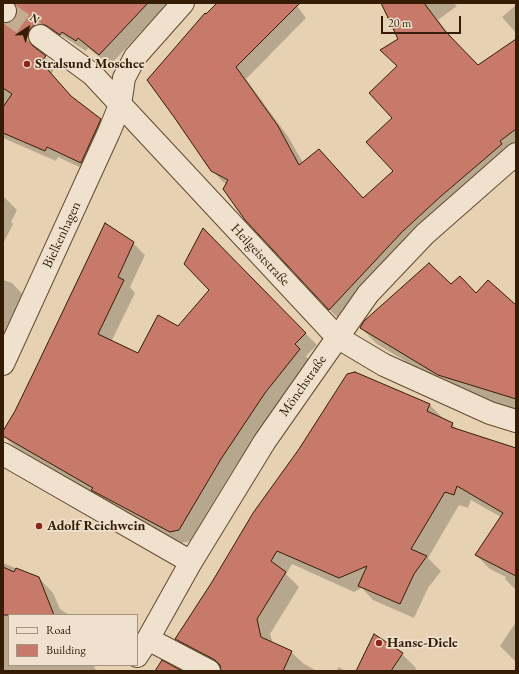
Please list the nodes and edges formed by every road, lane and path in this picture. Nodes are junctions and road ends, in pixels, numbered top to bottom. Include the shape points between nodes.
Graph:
1 (183, 3) edge
2 (40, 36) tunnel mouth
3 (120, 105) junction
4 (516, 154) edge
5 (337, 337) junction
6 (3, 364) edge
7 (516, 421) edge
8 (3, 454) edge
9 (191, 562) junction
10 (143, 648) edge
11 (209, 671) edge

1 - 3 street, Bielkenhagen via 135,57 124,78
2 - 3 street, Heilgeiststraße via 92,74
3 - 5 street, Heilgeiststraße
3 - 6 street, Bielkenhagen
4 - 5 street, Mönchstraße via 425,234 368,294
5 - 7 street, Heilgeiststraße via 384,365 490,413
5 - 9 street, Mönchstraße via 265,441
8 - 9 street
9 - 10 street, Mönchstraße
10 - 11 street

